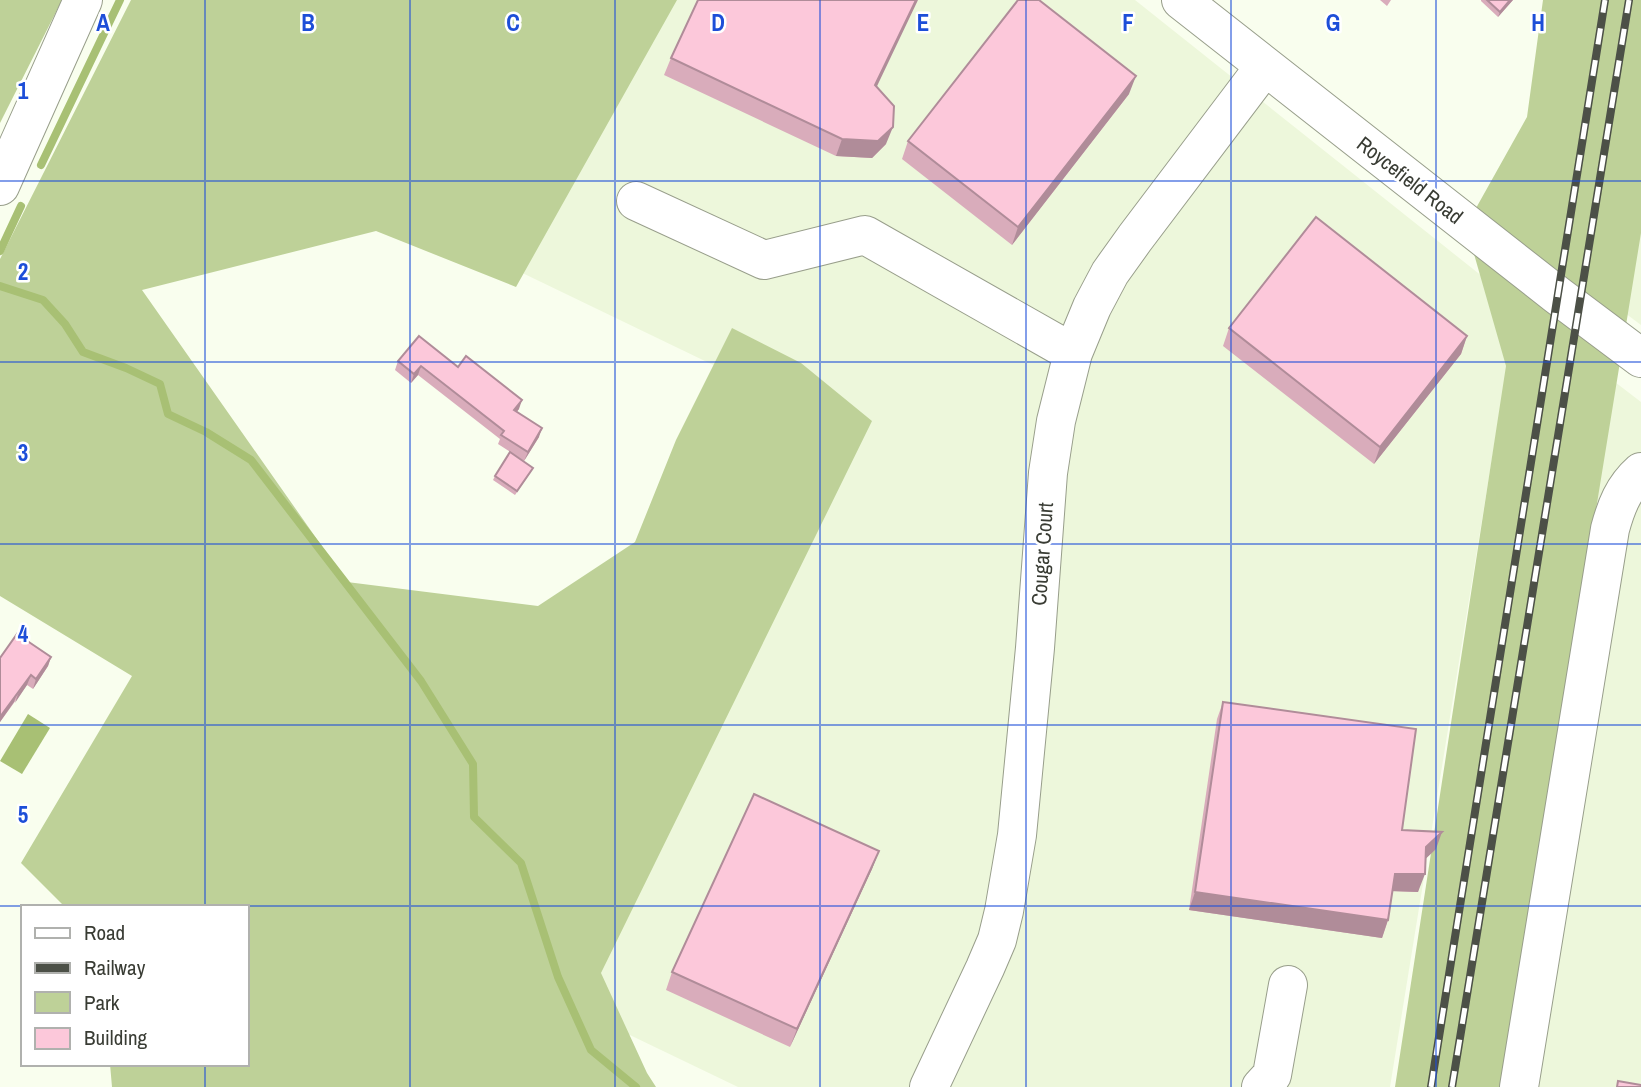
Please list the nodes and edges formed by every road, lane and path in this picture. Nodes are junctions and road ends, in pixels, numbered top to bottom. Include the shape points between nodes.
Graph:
1 (83, 0) edge
2 (1181, 0) edge
3 (1265, 66) junction
4 (0, 186) edge
5 (636, 201) dead end
6 (1073, 353) junction
7 (1641, 358) edge
8 (1641, 472) edge
9 (1288, 985) dead end
10 (929, 1087) edge
11 (1261, 1087) edge
12 (1519, 1087) edge

1 - 4 street
2 - 3 street, Roycefield Road
3 - 6 street, Cougar Court via 1110,273
3 - 7 street, Roycefield Road
5 - 6 street via 764,260 865,235
6 - 10 street, Cougar Court via 1048,473 1017,835 1004,911 997,940
8 - 12 street via 1624,491 1610,529
9 - 11 street via 1272,1074

